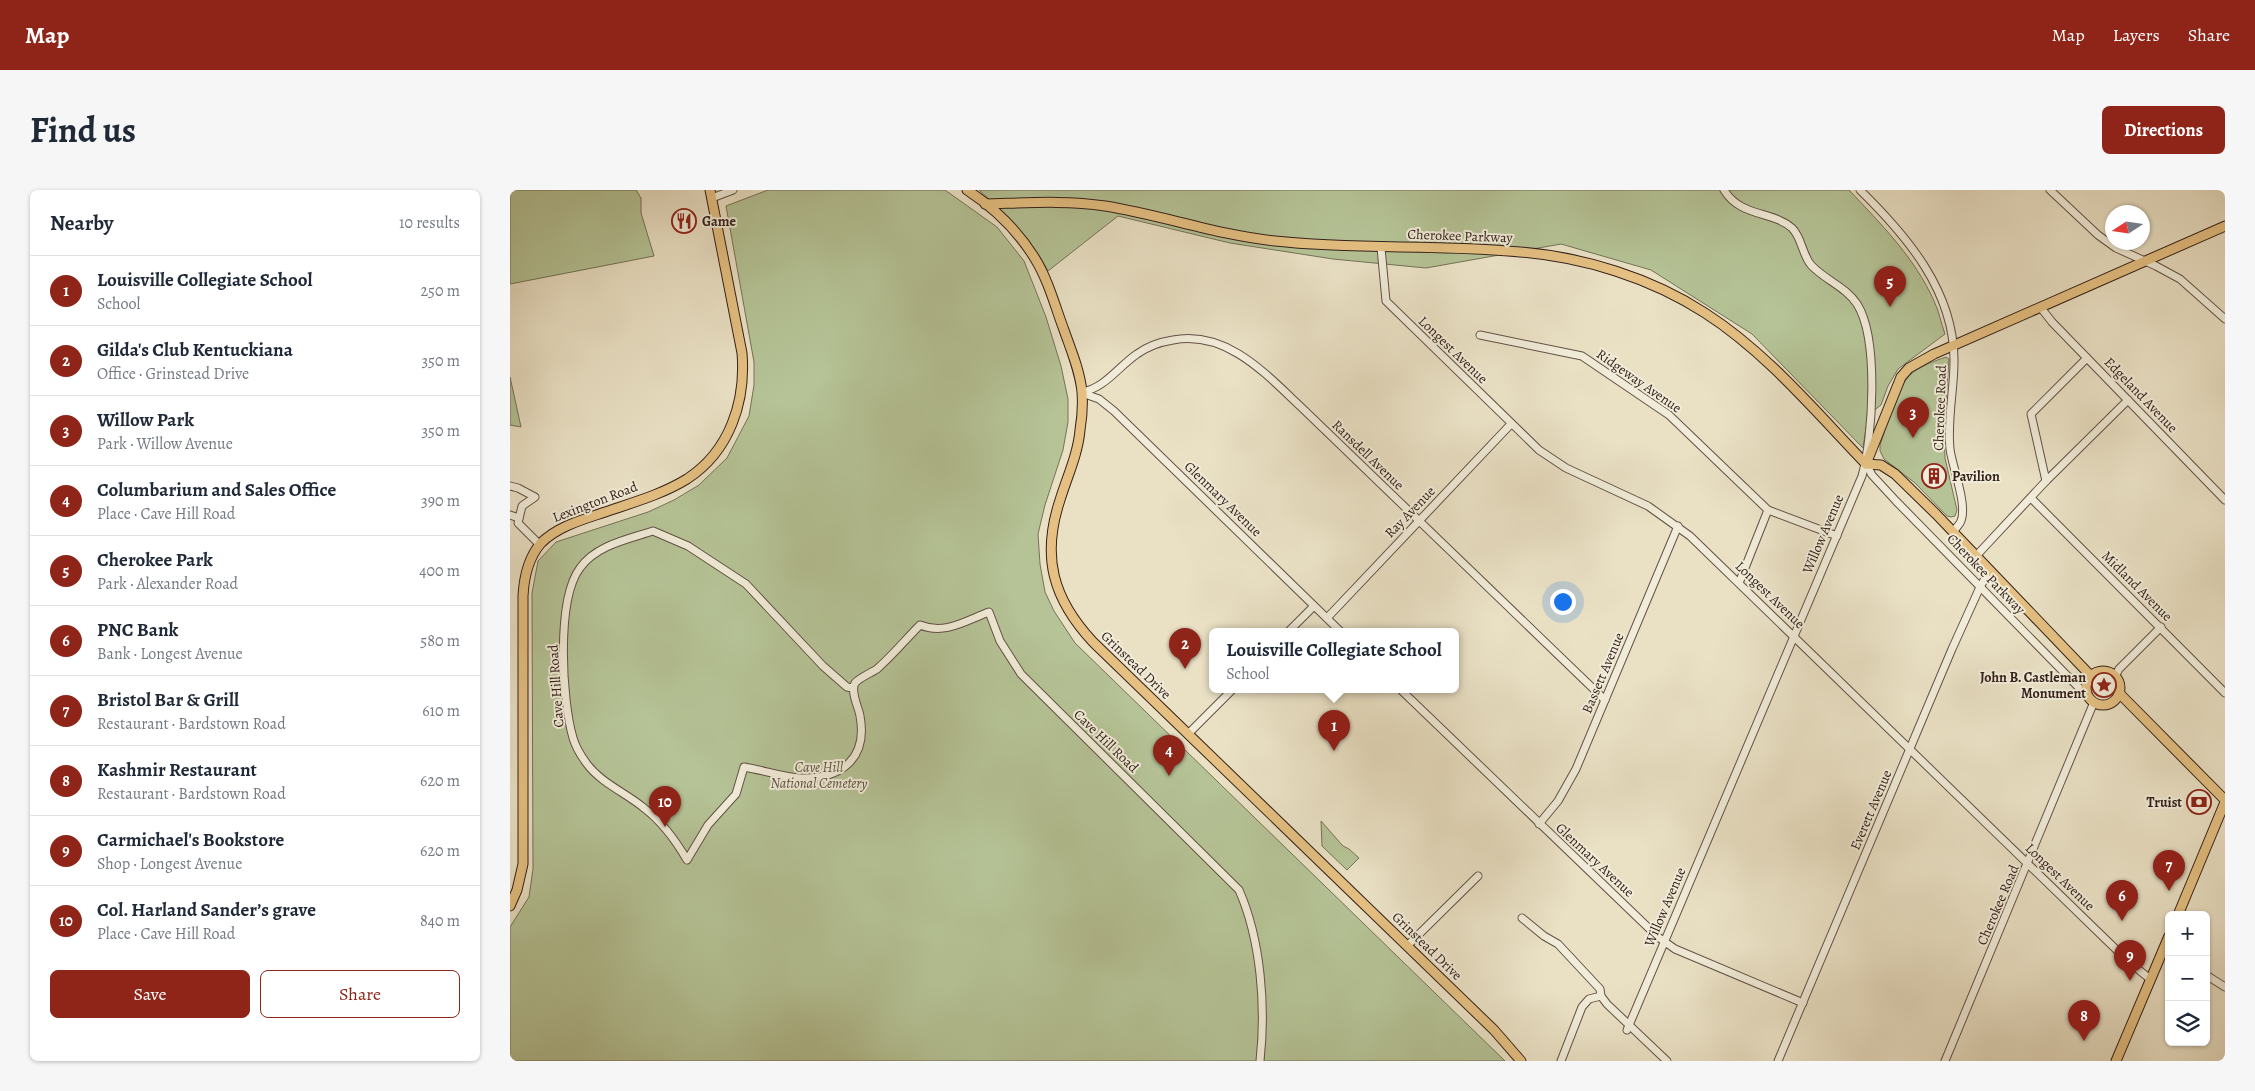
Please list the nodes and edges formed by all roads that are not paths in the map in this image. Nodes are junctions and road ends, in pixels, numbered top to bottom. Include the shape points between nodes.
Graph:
1 (733, 190) edge
2 (967, 190) edge
3 (1724, 190) edge
4 (1860, 190) edge
5 (2050, 190) edge
6 (711, 194) edge
7 (985, 204) junction
8 (2225, 226) edge
9 (1381, 248) junction
10 (2145, 262) junction
11 (2041, 308) junction
12 (2225, 319) edge
13 (1480, 335) dead end
14 (1954, 346) junction
15 (2087, 358) junction
16 (1082, 392) junction
17 (2128, 400) junction
18 (1511, 424) junction
19 (1866, 464) junction
20 (2046, 481) junction
21 (510, 486) edge
22 (2031, 498) junction
23 (2225, 500) edge
24 (1768, 510) junction
25 (510, 515) edge
26 (519, 518) junction
27 (1419, 521) junction
28 (1678, 526) junction
29 (1953, 532) junction
30 (1837, 536) junction
31 (540, 545) junction
32 (1976, 556) junction
33 (1990, 570) junction
34 (1738, 583) junction
35 (1980, 587) junction
36 (1314, 606) junction
37 (1327, 618) junction
38 (2161, 627) junction
39 (1292, 628) edge
40 (1337, 628) edge
41 (1794, 636) junction
42 (2091, 676) junction
43 (2115, 677) junction
44 (854, 688) junction
45 (1229, 693) edge
46 (1404, 693) edge
47 (2119, 693) junction
48 (2225, 693) edge
49 (1605, 700) junction
50 (2092, 701) junction
51 (1188, 734) junction
52 (1911, 749) junction
53 (2225, 801) edge
54 (1539, 824) junction
55 (2028, 864) junction
56 (1478, 876) dead end
57 (510, 906) edge
58 (2180, 911) edge
59 (1522, 918) dead end
60 (1665, 942) junction
61 (1407, 946) junction
62 (2165, 952) edge
63 (2210, 978) edge
64 (2150, 979) junction
65 (2225, 987) edge
66 (1600, 996) junction
67 (1803, 1003) junction
68 (1628, 1027) junction
69 (1665, 1060) edge
70 (1260, 1061) edge
71 (1521, 1061) edge
72 (1561, 1061) edge
73 (1778, 1061) edge
74 (1945, 1061) edge
75 (2116, 1061) edge

1 - 6 street
2 - 7 main road, Grinstead Drive
3 - 19 street via 1737,204 1792,228 1809,262 1846,292 1858,307 1868,338 1872,396
4 - 14 street, Cherokee Road via 1897,230 1929,274 1948,312
5 - 10 street via 2098,235
6 - 31 main road, Lexington Road via 742,353 743,390 733,424 711,458 687,478 649,496 564,527
7 - 9 main road, Cherokee Parkway via 1106,206 1254,238
7 - 16 main road, Grinstead Drive via 1014,230 1034,257 1053,298
8 - 10 main road, Willow Avenue
9 - 18 street, Longest Avenue via 1386,302
9 - 19 main road, Cherokee Parkway via 1549,255 1603,268 1671,294 1714,319 1762,358
10 - 11 main road, Willow Avenue
10 - 12 street via 2180,279
11 - 14 main road, Willow Avenue
11 - 15 street, Edgeland Avenue
13 - 24 street, Ridgeway Avenue via 1582,356 1669,415
14 - 19 main road, Willow Avenue via 1916,362 1905,372
14 - 29 street, Cherokee Road via 1950,440 1962,501 1962,518
15 - 17 street, Edgeland Avenue
15 - 20 street via 2031,414
16 - 27 street, Ransdell Avenue via 1098,388 1140,351 1156,344 1186,338 1217,343 1264,372
16 - 36 street, Glenmary Avenue via 1094,396 1114,411
16 - 51 main road, Grinstead Drive via 1080,433 1052,528 1056,584 1067,610 1081,630
17 - 20 street
17 - 23 street, Edgeland Avenue
18 - 27 street, Ray Avenue
18 - 28 street, Longest Avenue via 1539,450 1566,468 1637,500
19 - 29 main road, Cherokee Parkway via 1881,465 1895,474
19 - 30 street, Willow Avenue
19 - 35 street, Cherokee Parkway via 1879,483
20 - 22 street
21 - 26 street via 535,497 522,506
22 - 32 street
22 - 38 street, Midland Avenue
24 - 30 street, Ridgeway Avenue
24 - 34 street
25 - 26 street
26 - 31 street via 518,523
27 - 37 street, Ray Avenue
27 - 49 street, Ransdell Avenue
28 - 34 street, Longest Avenue
28 - 49 street, Bassett Avenue
29 - 32 main road, Cherokee Parkway
30 - 41 street, Willow Avenue
31 - 57 main road, Lexington Road via 528,564 524,582 524,841 520,880
32 - 33 main road, Cherokee Parkway
33 - 35 street, Everett Avenue
33 - 42 main road, Cherokee Parkway
34 - 41 street, Longest Avenue
35 - 50 street, Cherokee Parkway
35 - 52 street, Everett Avenue
36 - 37 street, Glenmary Avenue
36 - 39 street
37 - 40 street, Glenmary Avenue
38 - 43 street
38 - 48 street, Midland Avenue
41 - 52 street, Longest Avenue
41 - 60 street, Willow Avenue
42 - 43 main road via 2100,672 2111,673
42 - 50 main road via 2086,691
43 - 47 main road
44 - 44 street, Cave Hill Road via 861,718 861,744 856,756 834,773 800,778 744,767 736,794 708,825 687,860 645,808 589,767 573,740 565,673 565,612 570,588 580,567 590,556 653,531 688,546 746,584 823,666 846,687
44 - 70 street, Cave Hill Road via 856,682 878,668 920,625 933,630 949,628 989,612 1000,641 1021,674 1239,890 1254,931 1258,954
45 - 51 street
46 - 54 street, Glenmary Avenue
47 - 50 main road via 2109,704
47 - 53 main road
49 - 54 street, Bassett Avenue via 1568,785
50 - 55 street, Cherokee Road
51 - 61 main road, Grinstead Drive
52 - 55 street, Longest Avenue
52 - 67 street, Everett Avenue
53 - 58 main road
54 - 60 street, Glenmary Avenue
55 - 64 street, Longest Avenue
55 - 74 street, Cherokee Road
56 - 61 street
59 - 66 street via 1558,944 1600,989
60 - 67 street, Glenmary Avenue
60 - 68 street, Willow Avenue
61 - 71 main road, Grinstead Drive via 1494,1030
62 - 64 main road
63 - 65 street
64 - 75 main road
66 - 68 street
66 - 72 street via 1589,999 1582,1007
67 - 73 street, Everett Avenue
68 - 69 street

